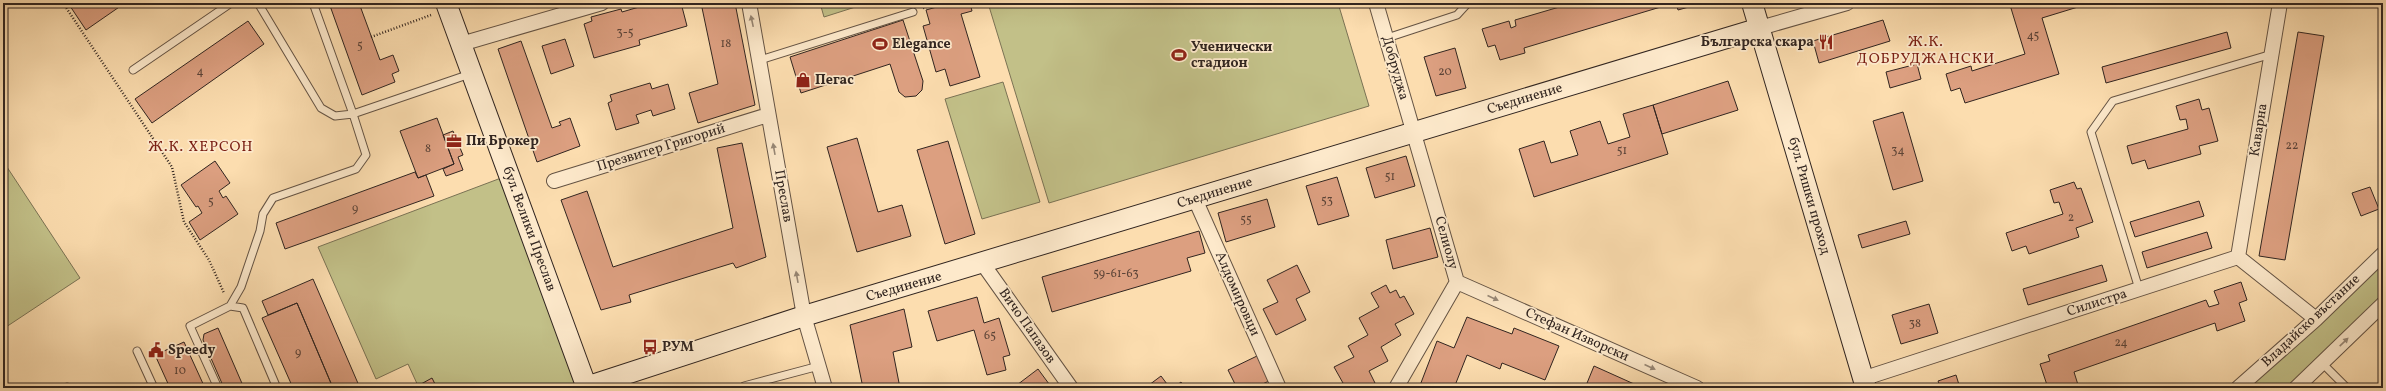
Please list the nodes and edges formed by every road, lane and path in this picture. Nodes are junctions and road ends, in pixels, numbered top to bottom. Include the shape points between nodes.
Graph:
1 (63, 3) edge
2 (231, 3) edge
3 (258, 3) edge
4 (313, 3) edge
5 (602, 3) edge
6 (749, 3) edge
7 (939, 3) edge
8 (1376, 3) edge
9 (1468, 3) edge
10 (1752, 3) edge
11 (1848, 3) edge
12 (2280, 3) edge
13 (447, 6) edge
14 (913, 12) joint
15 (1760, 28) junction
16 (371, 37) dead end
17 (1387, 38) junction
18 (461, 44) junction
19 (2272, 54) junction
20 (760, 60) junction
21 (133, 70) dead end
22 (472, 73) junction
23 (353, 114) junction
24 (768, 115) junction
25 (1414, 133) junction
26 (554, 181) dead end
27 (1196, 199) junction
28 (2383, 254) edge
29 (2238, 257) junction
30 (983, 264) junction
31 (1457, 282) junction
32 (2139, 289) junction
33 (2383, 304) edge
34 (230, 306) junction
35 (804, 316) junction
36 (2316, 319) junction
37 (137, 351) dead end
38 (2322, 363) junction
39 (819, 366) junction
40 (1864, 384) edge
41 (744, 386) dead end
42 (154, 388) edge
43 (218, 388) edge
44 (277, 388) edge
45 (586, 388) edge
46 (825, 388) edge
47 (1071, 388) edge
48 (1279, 388) edge
49 (1396, 388) edge
50 (1697, 388) edge
51 (2238, 388) edge
52 (2296, 388) edge
53 (2347, 388) edge

1 - 34 path via 172,166 184,222 209,260
2 - 21 lane
3 - 23 lane via 321,108 335,116
4 - 23 lane
5 - 18 street
20 -> 6 street, Преслав
7 - 14 path
8 - 17 street, Добруджа
9 - 17 lane via 1457,15
10 - 15 street, бул. Ришки проход
11 - 15 street, Съединение
12 - 19 street, Каварна
13 - 16 path
13 - 18 street, бул. Велики Преслав
14 - 20 lane
15 - 25 street, Съединение
15 - 40 street, бул. Ришки проход
17 - 25 street, Добруджа
18 - 22 street, бул. Велики Преслав
19 - 29 street, Каварна
19 - 32 lane via 2113,101 2091,132
20 - 24 street, Преслав
22 - 23 lane
22 - 45 street, бул. Велики Преслав
23 - 34 lane via 366,155 356,169 273,198 263,214 260,231 241,287
24 - 26 street, Презвитер Григорий
35 -> 24 street, Преслав
25 - 27 street, Съединение
25 - 31 street, Селиолу
27 - 30 street, Съединение
27 - 48 street, Алдомировци
28 - 36 street, Владайско въстание
29 - 32 street, Силистра
29 - 36 street
30 - 35 street, Съединение
30 - 47 street, Вичо Папазов
31 - 49 street, Селиолу
31 -> 50 street, Стефан Изворски
32 - 40 street, Силистра
38 -> 33 street
34 - 43 lane via 190,326
34 - 44 lane via 243,308
35 - 39 street, Преслав
35 - 45 street, Съединение
36 - 51 street, Владайско въстание
37 - 42 lane
38 - 52 street
38 - 53 lane
39 - 41 lane
39 - 46 street, Преслав

